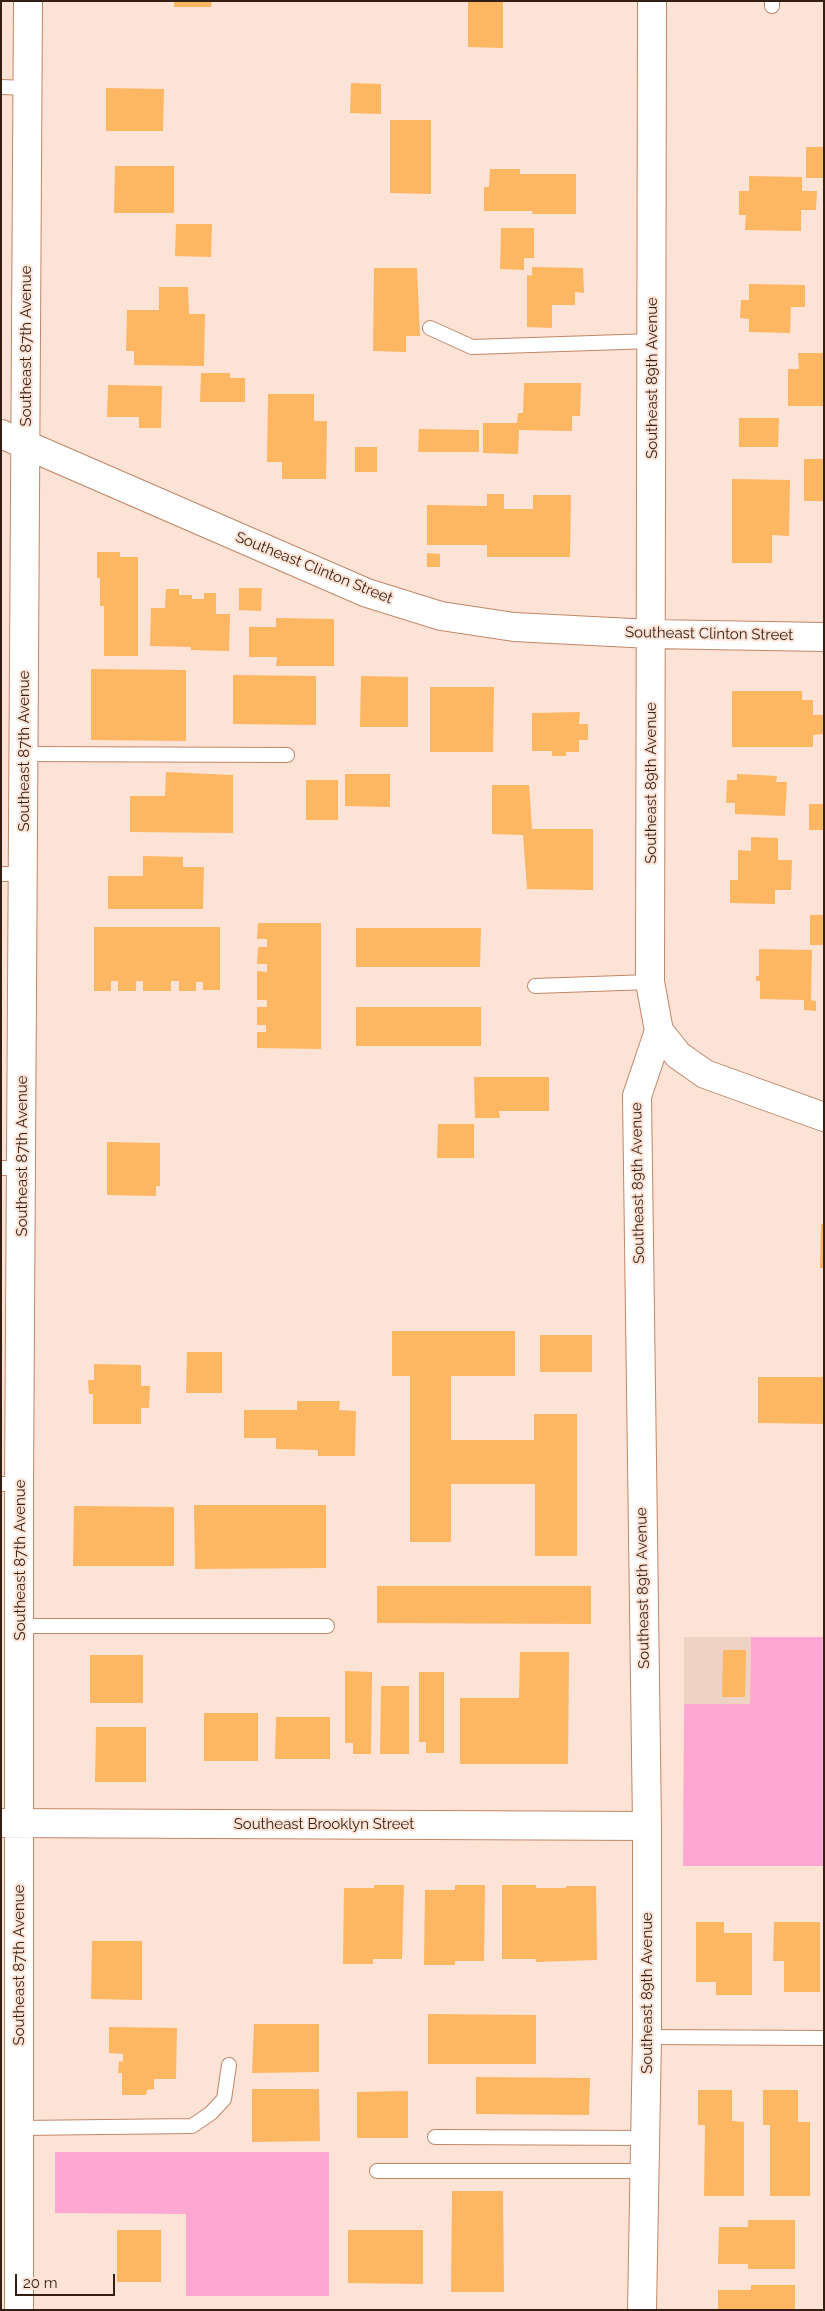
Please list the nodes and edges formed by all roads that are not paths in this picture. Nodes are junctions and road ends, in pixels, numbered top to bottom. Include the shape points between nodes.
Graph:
1 (28, 1) edge
2 (652, 1) edge
3 (14, 88) edge
4 (430, 328) dead end
5 (652, 341) junction
6 (13, 439) edge
7 (651, 634) junction
8 (824, 637) edge
9 (24, 754) junction
10 (287, 755) dead end
11 (12, 874) edge
12 (650, 982) junction
13 (535, 986) dead end
14 (659, 1031) junction
15 (824, 1117) edge
16 (11, 1168) edge
17 (10, 1484) edge
18 (20, 1626) junction
19 (327, 1626) dead end
20 (10, 1823) edge
21 (647, 1826) junction
22 (647, 2037) junction
23 (824, 2038) edge
24 (229, 2065) dead end
25 (435, 2137) dead end
26 (14, 2138) edge
27 (645, 2138) junction
28 (377, 2171) dead end
29 (645, 2171) junction
30 (19, 2310) edge
31 (642, 2310) edge

1 - 3 street, Southeast 87th Avenue
2 - 5 street, Southeast 89th Avenue
3 - 6 street, Southeast 87th Avenue
4 - 5 lane via 472,347
5 - 7 street, Southeast 89th Avenue
6 - 7 street, Southeast Clinton Street via 367,593 441,616 514,627
6 - 9 street, Southeast 87th Avenue
7 - 8 street, Southeast Clinton Street
7 - 12 street, Southeast 89th Avenue
9 - 10 lane
9 - 11 street, Southeast 87th Avenue
11 - 16 street, Southeast 87th Avenue
12 - 13 lane
12 - 14 street, Southeast 89th Avenue
14 - 15 street via 678,1055 705,1074
14 - 21 street, Southeast 89th Avenue via 636,1096
16 - 17 street, Southeast 87th Avenue via 15,1342
17 - 18 street, Southeast 87th Avenue
18 - 19 lane
18 - 20 street, Southeast 87th Avenue
20 - 21 street, Southeast Brooklyn Street
20 - 26 street, Southeast 87th Avenue
21 - 22 street, Southeast 89th Avenue
22 - 23 lane
22 - 27 street, Southeast 89th Avenue
24 - 26 lane via 224,2099 212,2113 192,2126
25 - 27 lane
26 - 30 street, Southeast 87th Avenue
27 - 29 street, Southeast 89th Avenue
28 - 29 lane
29 - 31 street, Southeast 89th Avenue

